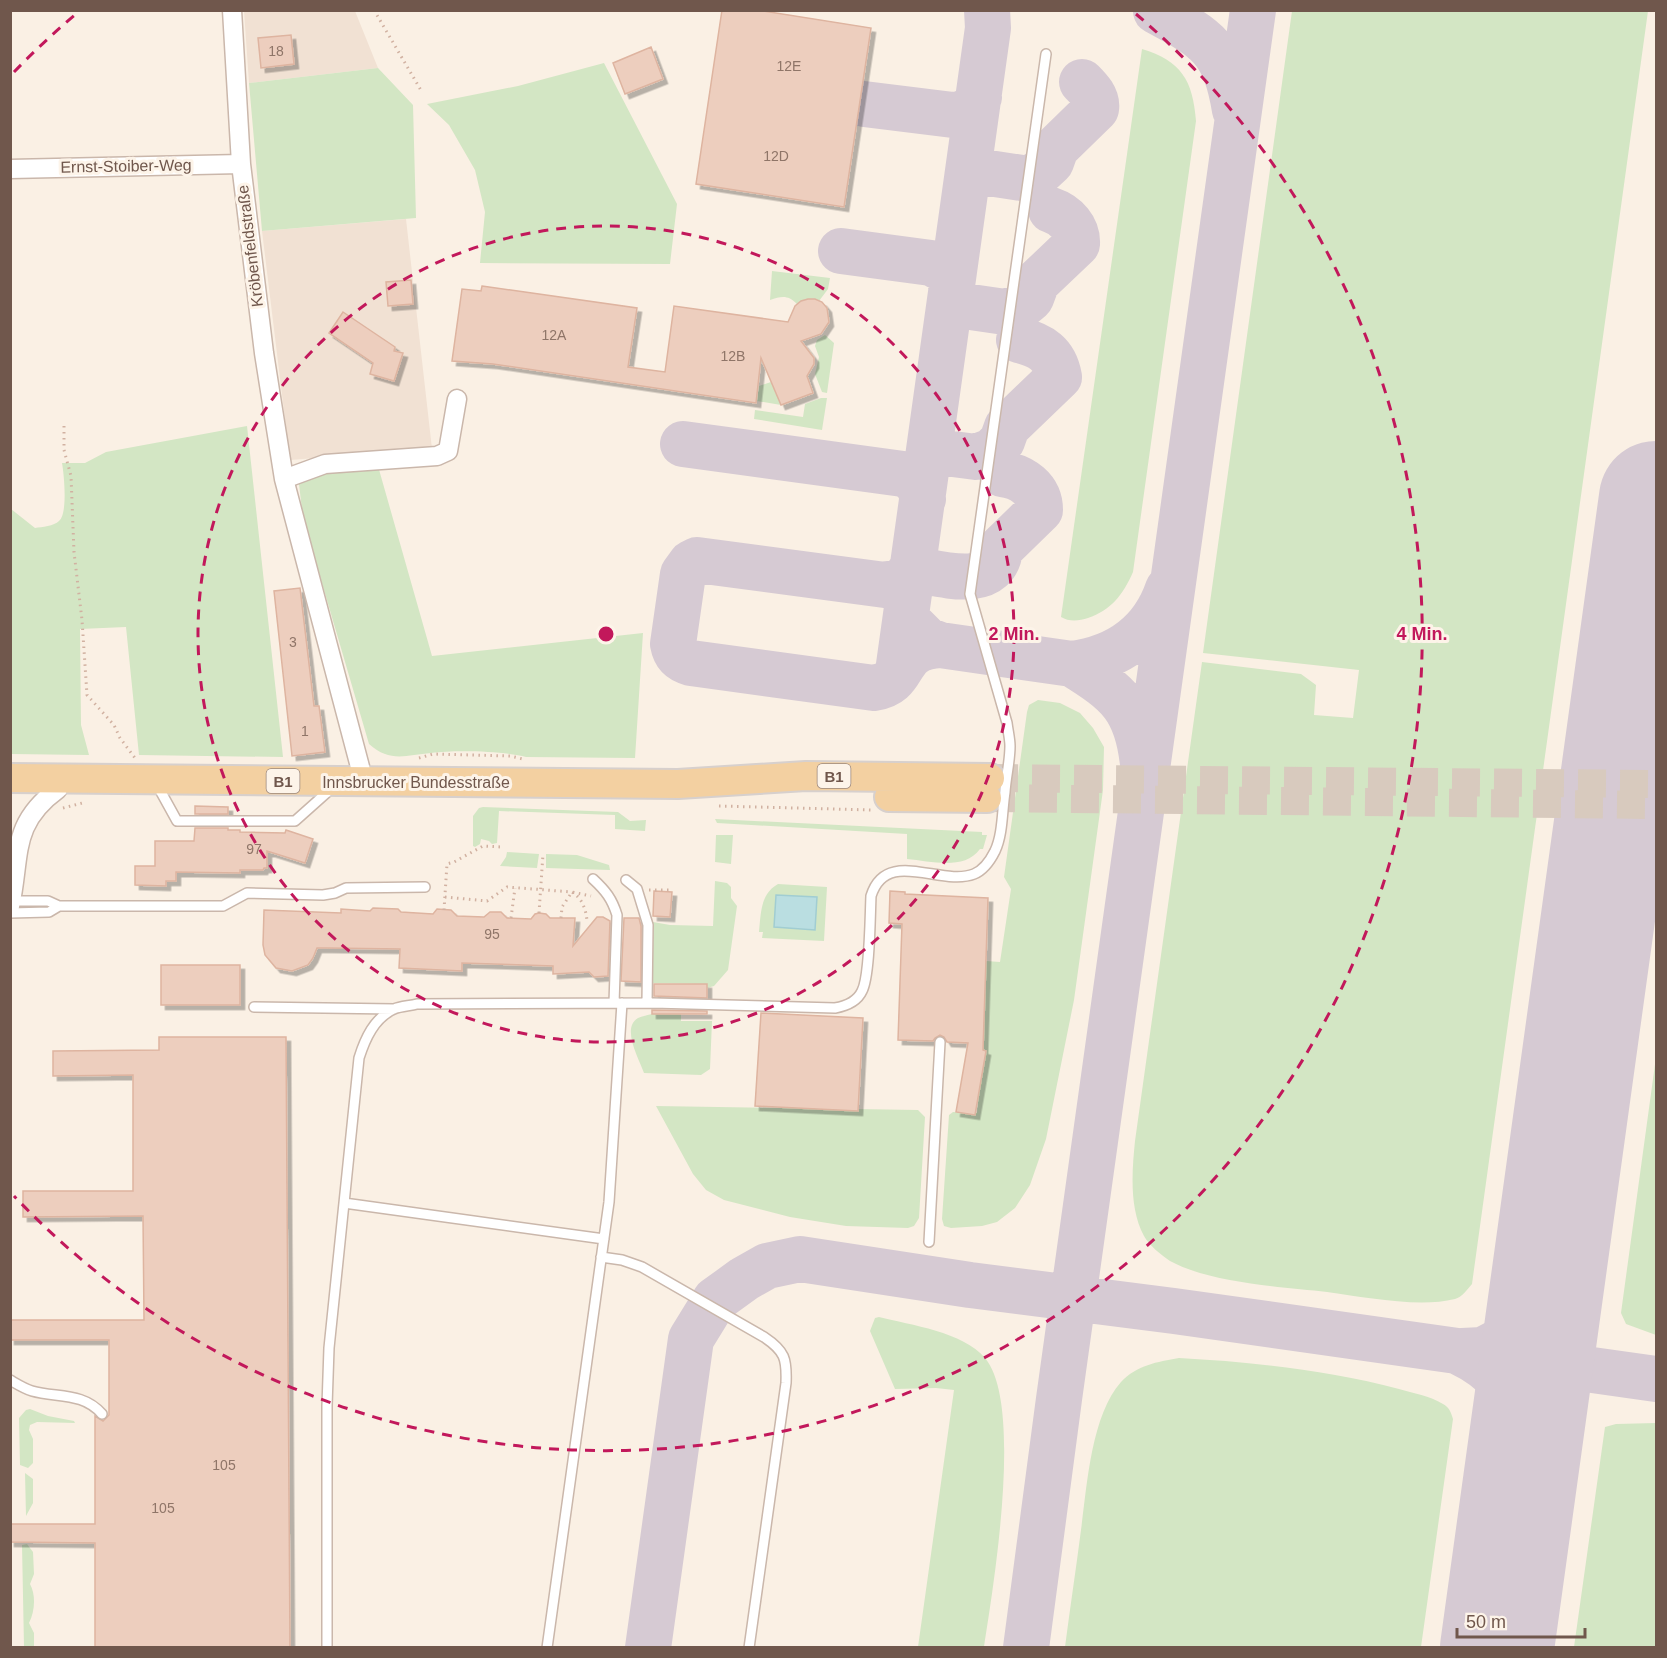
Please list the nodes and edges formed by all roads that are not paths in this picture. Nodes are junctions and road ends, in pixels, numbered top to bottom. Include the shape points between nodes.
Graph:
1 (232, 10) edge
2 (1046, 54) dead end
3 (241, 164) junction
4 (10, 169) edge
5 (457, 399) dead end
6 (284, 479) junction
7 (145, 769) junction
8 (11, 782) edge
9 (352, 782) junction
10 (66, 783) junction
11 (988, 788) tunnel mouth
12 (592, 879) dead end
13 (626, 880) dead end
14 (425, 887) dead end
15 (11, 906) edge
16 (618, 1003) junction
17 (646, 1003) junction
18 (254, 1006) dead end
19 (394, 1009) junction
20 (940, 1042) dead end
21 (344, 1203) junction
22 (604, 1239) junction
23 (929, 1242) dead end
24 (601, 1257) junction
25 (10, 1380) edge
26 (102, 1414) dead end
27 (327, 1647) edge
28 (547, 1647) edge
29 (749, 1647) edge

1 - 3 street, Kröbenfeldstraße
2 - 17 lane via 970,594 1010,744 996,849 988,864 974,874 958,877 894,871 879,879 871,896 862,991 845,1006
3 - 4 street, Ernst-Stoiber-Weg
3 - 6 street, Kröbenfeldstraße
5 - 6 street via 448,450 437,456 325,464
6 - 9 street, Kröbenfeldstraße
7 - 9 main road, Innsbrucker Bundesstraße / B1
7 - 9 lane via 177,821 295,822
7 - 10 main road, Innsbrucker Bundesstraße / B1
8 - 10 main road, Innsbrucker Bundesstraße / B1
9 - 11 main road, Innsbrucker Bundesstraße / B1 via 678,784 806,776 917,787
10 - 15 street via 46,798 22,831
12 - 16 lane via 607,892 617,915
13 - 17 lane via 637,889 648,925
14 - 15 lane via 346,888 323,895 247,893 223,906 59,906 48,901
16 - 17 lane
16 - 19 lane via 417,1004
16 - 22 lane
18 - 19 lane
19 - 21 lane via 365,1037 358,1058
20 - 23 lane
21 - 22 lane
21 - 27 lane via 329,1348
22 - 24 lane
24 - 28 lane
24 - 29 lane via 642,1267 764,1337 783,1353 786,1383
25 - 26 lane via 30,1390 77,1397

